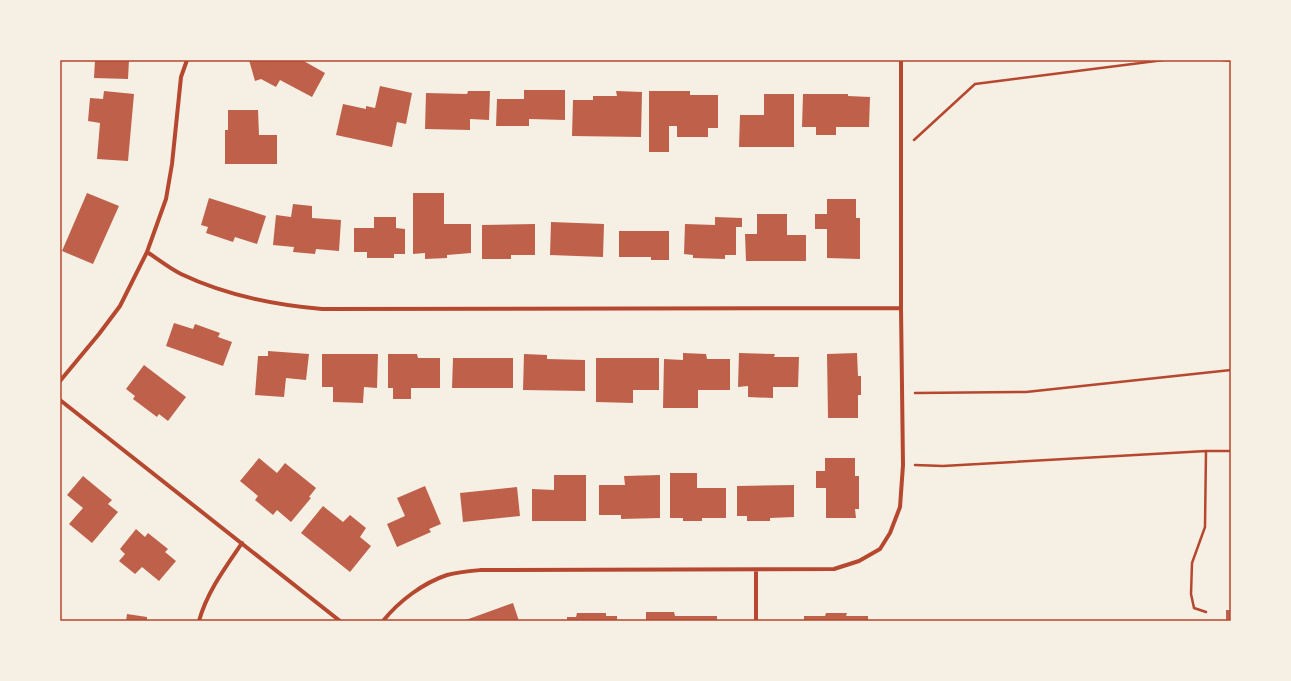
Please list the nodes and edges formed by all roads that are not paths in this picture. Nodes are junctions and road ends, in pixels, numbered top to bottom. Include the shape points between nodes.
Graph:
1 (187, 60) edge
2 (901, 60) edge
3 (147, 252) junction
4 (901, 308) junction
5 (60, 380) edge
6 (60, 400) edge
7 (242, 543) junction
8 (756, 570) junction
9 (199, 621) edge
10 (340, 621) edge
11 (383, 621) edge
12 (756, 621) edge

1 - 3 street via 181,77 166,199
2 - 4 street
3 - 4 street via 180,273 207,285 235,294 292,306 322,309
3 - 5 street via 120,306
4 - 8 street via 903,465 900,508 890,533 880,549 859,561 834,569
6 - 7 street
7 - 9 street via 213,586
7 - 10 street
8 - 11 street via 481,570 449,574 429,582 392,610
8 - 12 street

